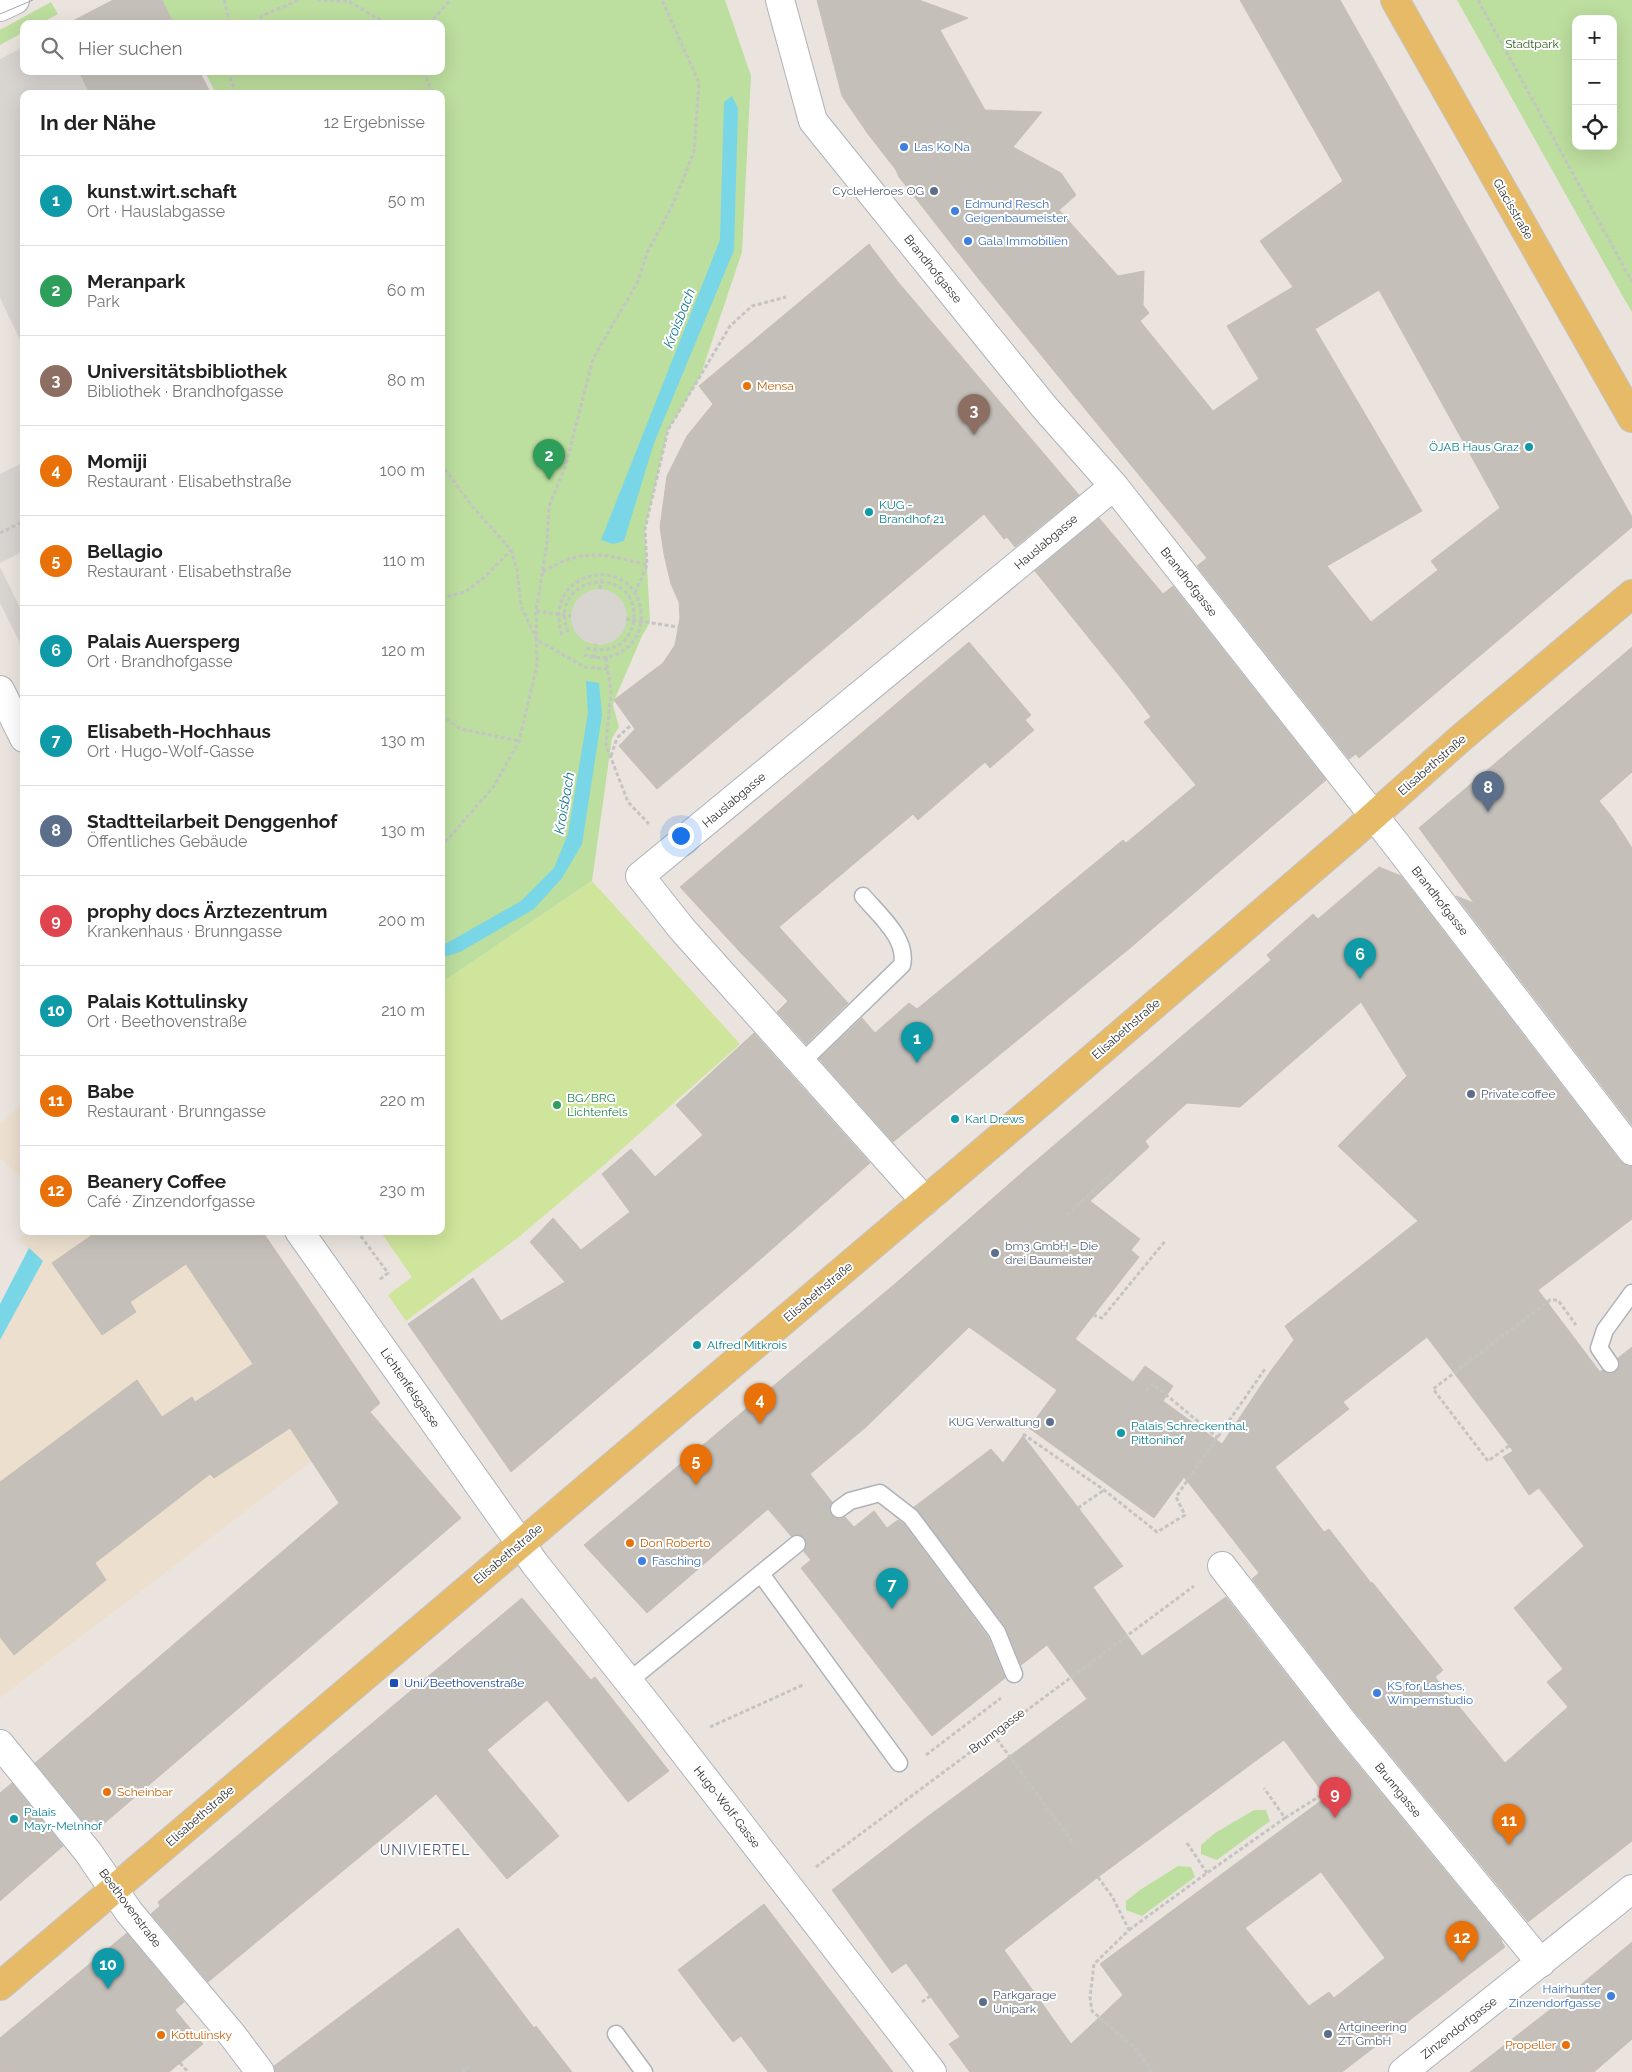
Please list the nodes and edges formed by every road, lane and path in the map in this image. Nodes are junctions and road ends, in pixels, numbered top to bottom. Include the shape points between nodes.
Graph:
1 (15, 0) edge
2 (224, 0) edge
3 (298, 0) edge
4 (317, 0) edge
5 (450, 0) edge
6 (662, 0) edge
7 (780, 0) edge
8 (1395, 0) edge
9 (1478, 0) edge
10 (0, 7) edge
11 (229, 20) edge
12 (259, 20) edge
13 (380, 20) edge
14 (432, 20) edge
15 (230, 75) edge
16 (425, 75) edge
17 (235, 90) edge
18 (431, 90) edge
19 (1632, 282) edge
20 (786, 297) dead end
21 (1632, 418) edge
22 (445, 469) edge
23 (1114, 486) junction
24 (20, 523) edge
25 (0, 533) edge
26 (511, 550) junction
27 (647, 565) junction
28 (543, 572) junction
29 (603, 574) junction
30 (602, 581) junction
31 (600, 589) dead end
32 (635, 593) junction
33 (1632, 594) edge
34 (445, 597) edge
35 (536, 611) junction
36 (557, 614) junction
37 (564, 616) junction
38 (571, 616) dead end
39 (626, 619) dead end
40 (634, 620) junction
41 (642, 621) junction
42 (678, 627) dead end
43 (568, 632) dead end
44 (562, 635) dead end
45 (537, 640) junction
46 (596, 644) dead end
47 (585, 648) dead end
48 (595, 650) junction
49 (584, 655) dead end
50 (594, 658) junction
51 (606, 658) junction
52 (608, 669) junction
53 (0, 690) edge
54 (445, 718) edge
55 (632, 724) dead end
56 (20, 730) edge
57 (519, 740) junction
58 (611, 756) junction
59 (1374, 816) junction
60 (652, 826) dead end
61 (445, 842) edge
62 (863, 896) dead end
63 (802, 1062) junction
64 (1632, 1151) edge
65 (1112, 1173) dead end
66 (925, 1201) junction
67 (1067, 1215) dead end
68 (302, 1235) edge
69 (360, 1235) edge
70 (1166, 1240) dead end
71 (384, 1276) dead end
72 (1632, 1293) edge
73 (1093, 1315) dead end
74 (1607, 1359) joint
75 (1264, 1369) dead end
76 (1146, 1391) dead end
77 (1023, 1434) dead end
78 (1218, 1438) junction
79 (1510, 1446) dead end
80 (1104, 1490) junction
81 (1078, 1508) dead end
82 (839, 1510) dead end
83 (520, 1544) junction
84 (797, 1544) dead end
85 (1222, 1566) dead end
86 (761, 1574) junction
87 (1200, 1581) dead end
88 (1014, 1674) joint
89 (629, 1681) junction
90 (804, 1684) dead end
91 (702, 1730) dead end
92 (993, 1734) junction
93 (0, 1744) edge
94 (899, 1762) joint
95 (1264, 1788) dead end
96 (1320, 1796) dead end
97 (1285, 1818) junction
98 (1187, 1843) dead end
99 (1074, 1844) dead end
100 (1207, 1873) junction
101 (1098, 1877) dead end
102 (789, 1886) junction
103 (1632, 1889) edge
104 (114, 1890) junction
105 (1129, 1930) junction
106 (1541, 1963) junction
107 (0, 1986) edge
108 (616, 2034) dead end
109 (180, 2063) dead end
110 (469, 2066) dead end
111 (188, 2072) edge
112 (260, 2072) edge
113 (462, 2072) edge
114 (644, 2072) edge
115 (932, 2072) edge
116 (1152, 2072) edge
117 (1403, 2072) edge

1 - 10 street
2 - 11 path
3 - 12 path
4 - 13 path via 348,1
5 - 14 path
6 - 28 path via 699,83 694,152 672,206 648,251 638,284 592,359 566,468 549,506
7 - 23 street, Brandhofgasse via 813,121 1045,408
8 - 21 main road, Glacisstraße
9 - 19 path
15 - 17 path
16 - 18 path
20 - 27 path via 752,306 730,326 668,430 645,529
22 - 26 path
23 - 59 street, Brandhofgasse
23 - 63 street, Hauslabgasse via 640,876 682,929
24 - 25 path
26 - 34 path via 465,592
26 - 45 path via 521,606
27 - 28 path via 619,557 590,554 559,562
27 - 32 path
28 - 35 path
29 - 30 path
29 - 32 path via 626,584
29 - 36 path via 587,576 572,584 562,598
30 - 31 path
30 - 37 path via 585,585 572,594
30 - 40 path via 626,594 634,609
32 - 41 path
33 - 59 main road, Elisabethstraße
35 - 36 path
35 - 45 path
36 - 37 path
36 - 44 path
37 - 38 path
37 - 43 path
39 - 40 path
40 - 41 path
40 - 48 path via 625,640 606,650
41 - 42 path
41 - 51 path via 630,645 619,654
45 - 52 path via 586,667
45 - 57 path via 537,666
46 - 48 path
47 - 48 path
48 - 50 path
49 - 50 path
50 - 51 path
51 - 52 path
52 - 58 path via 611,692 606,745
53 - 56 street
54 - 57 path via 461,729
55 - 58 path via 616,738
57 - 61 path via 494,786
58 - 60 path via 628,802
59 - 64 street, Brandhofgasse
59 - 66 main road, Elisabethstraße
62 - 63 lane via 903,948 902,965
63 - 66 street, Hauslabgasse
65 - 67 path
66 - 83 main road, Elisabethstraße
68 - 83 street, Lichtenfelsgasse
69 - 71 path via 388,1273
70 - 73 path via 1102,1318
72 - 74 lane via 1605,1330 1599,1348
74 - 79 path via 1597,1358 1558,1300 1550,1300 1433,1388 1488,1461
75 - 78 path
76 - 78 path via 1153,1384
77 - 80 path
78 - 80 path via 1176,1497 1185,1515 1157,1532
80 - 81 path
82 - 88 lane via 850,1501 880,1494 912,1517 997,1632
83 - 89 street, Hugo-Wolf-Gasse
83 - 104 main road, Elisabethstraße
84 - 86 lane
85 - 106 street, Brunngasse via 1347,1727
86 - 89 lane
86 - 94 lane
87 - 92 path, Brunngasse
88 - 94 path via 1001,1698 919,1760
89 - 102 street, Hugo-Wolf-Gasse
90 - 91 path
92 - 99 path
92 - 102 path, Brunngasse
93 - 104 street, Beethovenstraße via 88,1852
95 - 97 path
96 - 97 path
97 - 100 path
98 - 100 path
100 - 105 path
101 - 105 path
102 - 115 street, Hugo-Wolf-Gasse
103 - 106 street, Zinzendorfgasse
104 - 107 main road, Elisabethstraße
104 - 112 street, Beethovenstraße
105 - 116 path via 1094,1964 1090,1997 1092,2011 1137,2050
106 - 117 street, Zinzendorfgasse
108 - 114 lane
109 - 111 path
110 - 113 path

